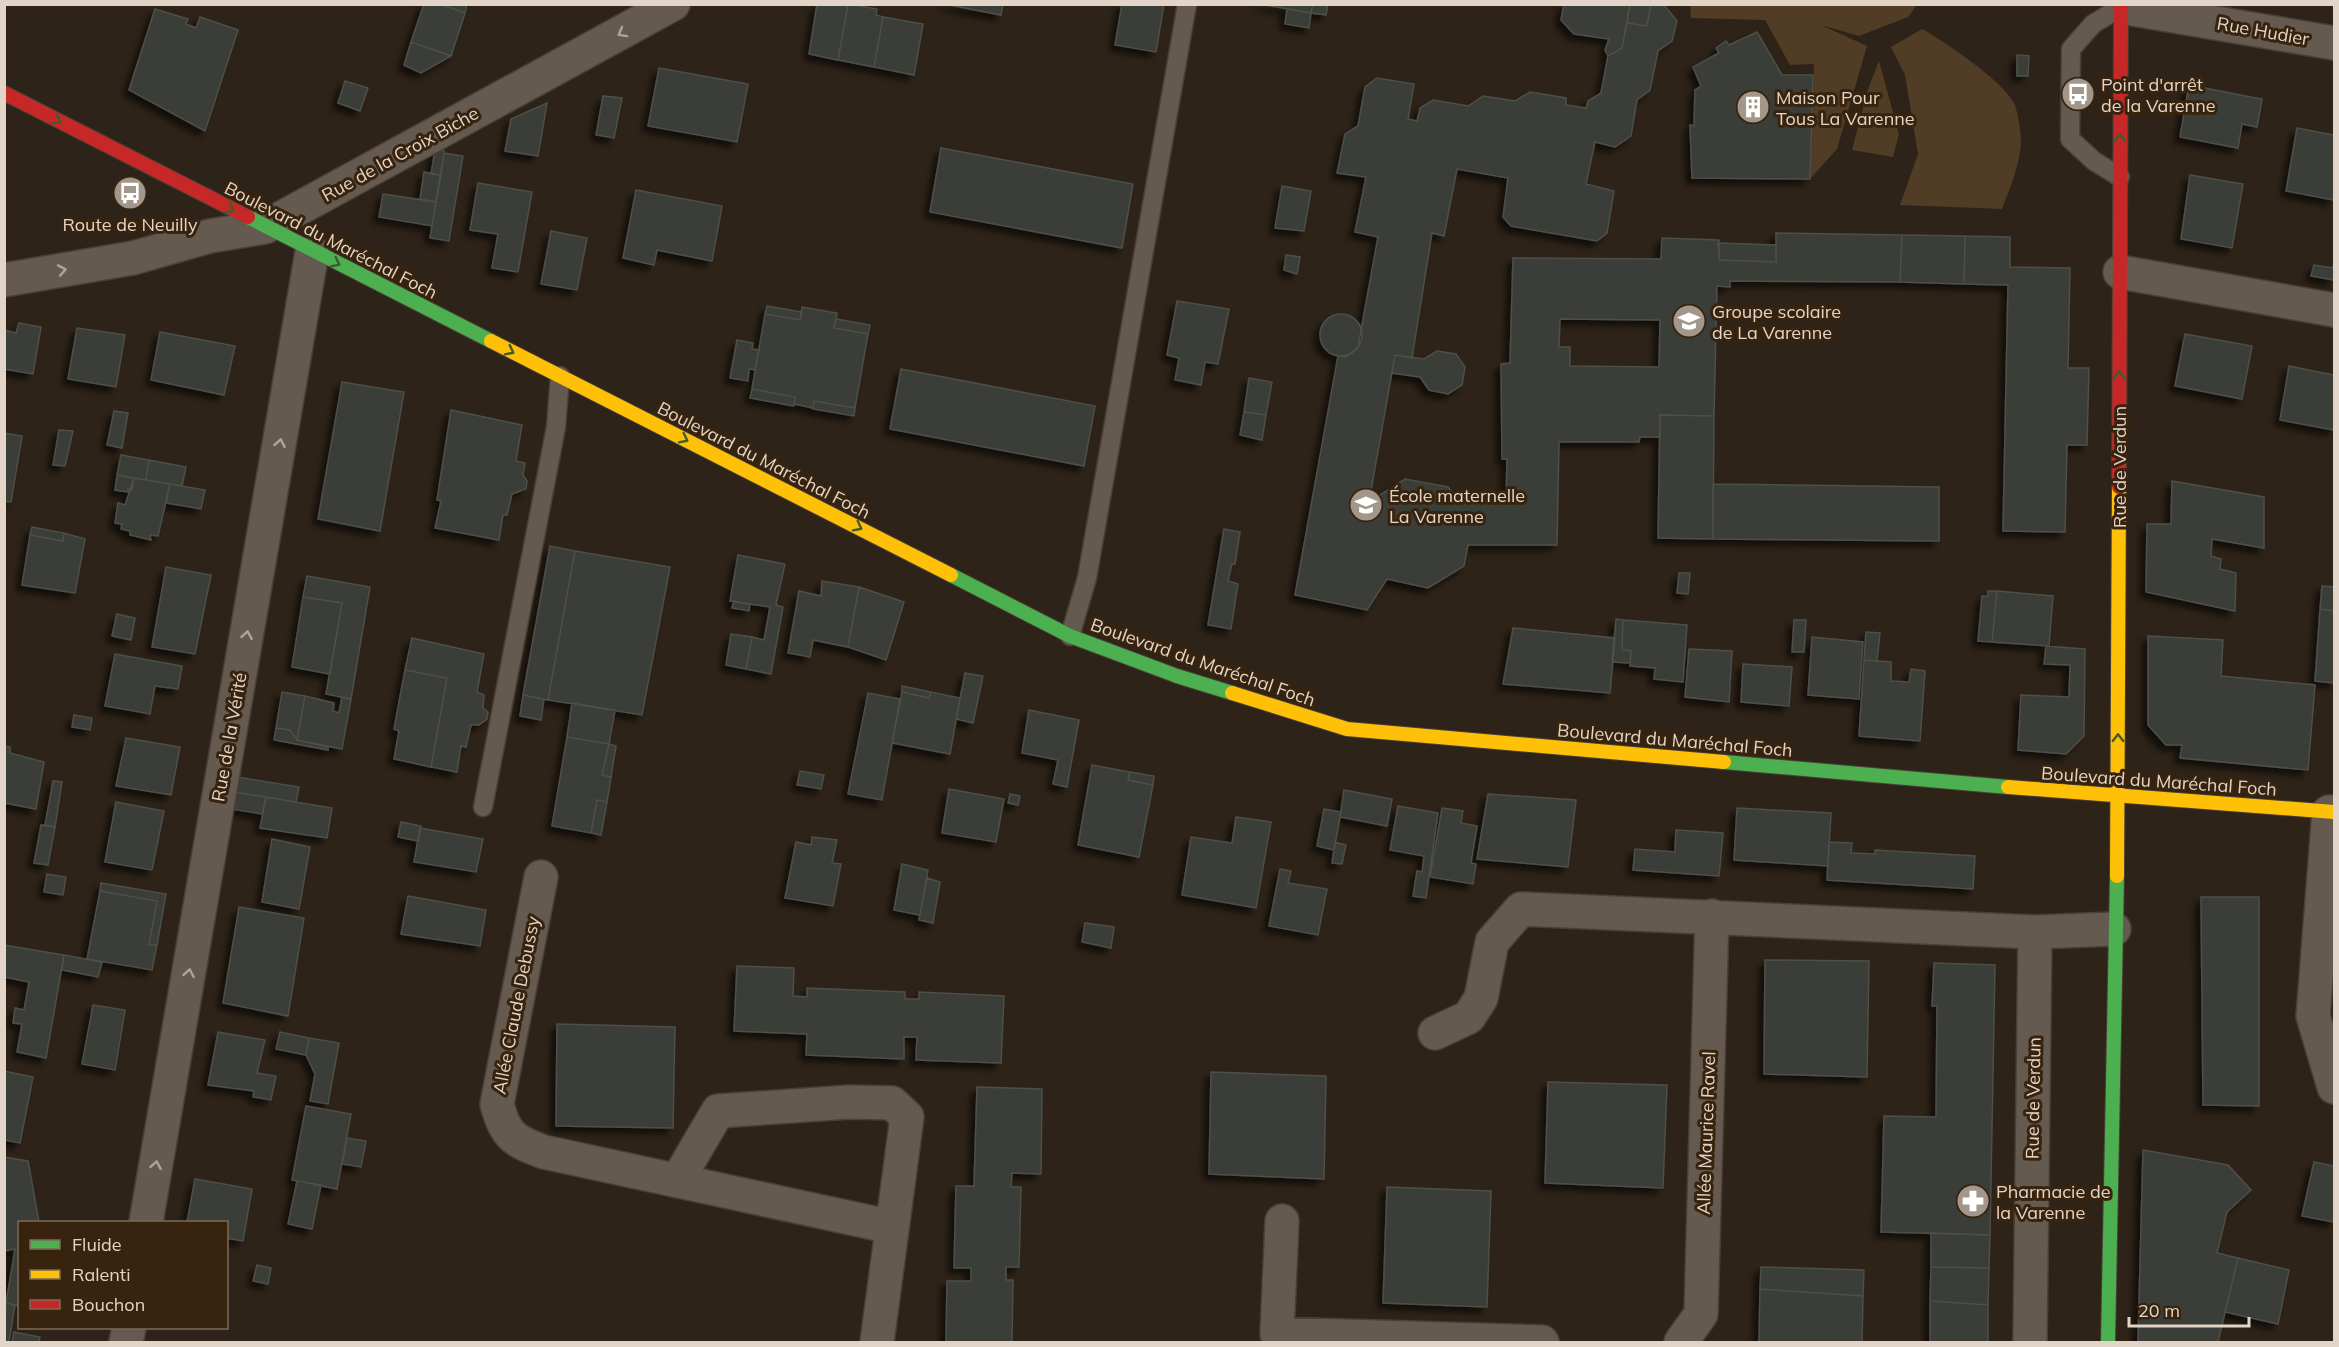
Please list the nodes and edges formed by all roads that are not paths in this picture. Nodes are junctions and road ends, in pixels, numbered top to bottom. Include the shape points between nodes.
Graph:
1 (673, 4) edge
2 (1187, 4) edge
3 (2121, 6) edge
4 (2334, 43) edge
5 (4, 93) edge
6 (2120, 177) junction
7 (265, 227) junction
8 (312, 252) junction
9 (2120, 272) junction
10 (4, 280) edge
11 (2334, 310) edge
12 (560, 376) junction
13 (1070, 636) junction
14 (2118, 797) junction
15 (483, 807) dead end
16 (2332, 812) edge
17 (541, 877) dead end
18 (1712, 916) junction
19 (2114, 929) junction
20 (2035, 932) junction
21 (1435, 1033) dead end
22 (2334, 1087) edge
23 (677, 1181) junction
24 (147, 1221) edge
25 (1282, 1221) dead end
26 (892, 1227) junction
27 (877, 1342) edge
28 (1444, 1342) edge
29 (1542, 1342) edge
30 (1681, 1342) edge
31 (2030, 1342) edge
32 (2108, 1342) edge

1 -> 7 street, Rue de la Croix Biche
2 - 13 lane via 1087,578
3 - 4 street, Rue Hudier
6 -> 3 main road, Rue de Verdun
3 - 6 lane via 2093,24 2071,49 2070,116 2070,139
5 -> 7 main road, Boulevard du Maréchal Foch
6 - 9 main road, Rue de Verdun
7 - 8 main road, Boulevard du Maréchal Foch
10 -> 7 street, Rue de la Croix Biche via 133,258 210,236
8 -> 12 main road, Boulevard du Maréchal Foch
24 -> 8 street, Rue de la Vérité
9 - 11 street
14 -> 9 main road, Rue de Verdun
12 -> 13 main road, Boulevard du Maréchal Foch
12 - 15 lane via 556,427
13 - 14 main road, Boulevard du Maréchal Foch via 1177,676 1347,729
14 - 16 main road, Boulevard du Maréchal Foch
14 - 19 main road, Rue de Verdun
16 - 22 street via 2313,1016
17 - 23 street, Allée Claude Debussy via 497,1104 501,1121 514,1141 544,1152
18 - 20 street
18 - 21 street via 1521,909 1492,942 1481,998 1469,1017
18 - 30 street, Allée Maurice Ravel via 1701,1314
19 - 20 street
19 - 32 main road, Rue de Verdun
20 - 31 street, Rue de Verdun
23 - 26 street, Allée Claude Debussy
23 - 26 street via 718,1111 892,1103 907,1117
25 - 28 street via 1276,1334
26 - 27 street
28 - 29 street

